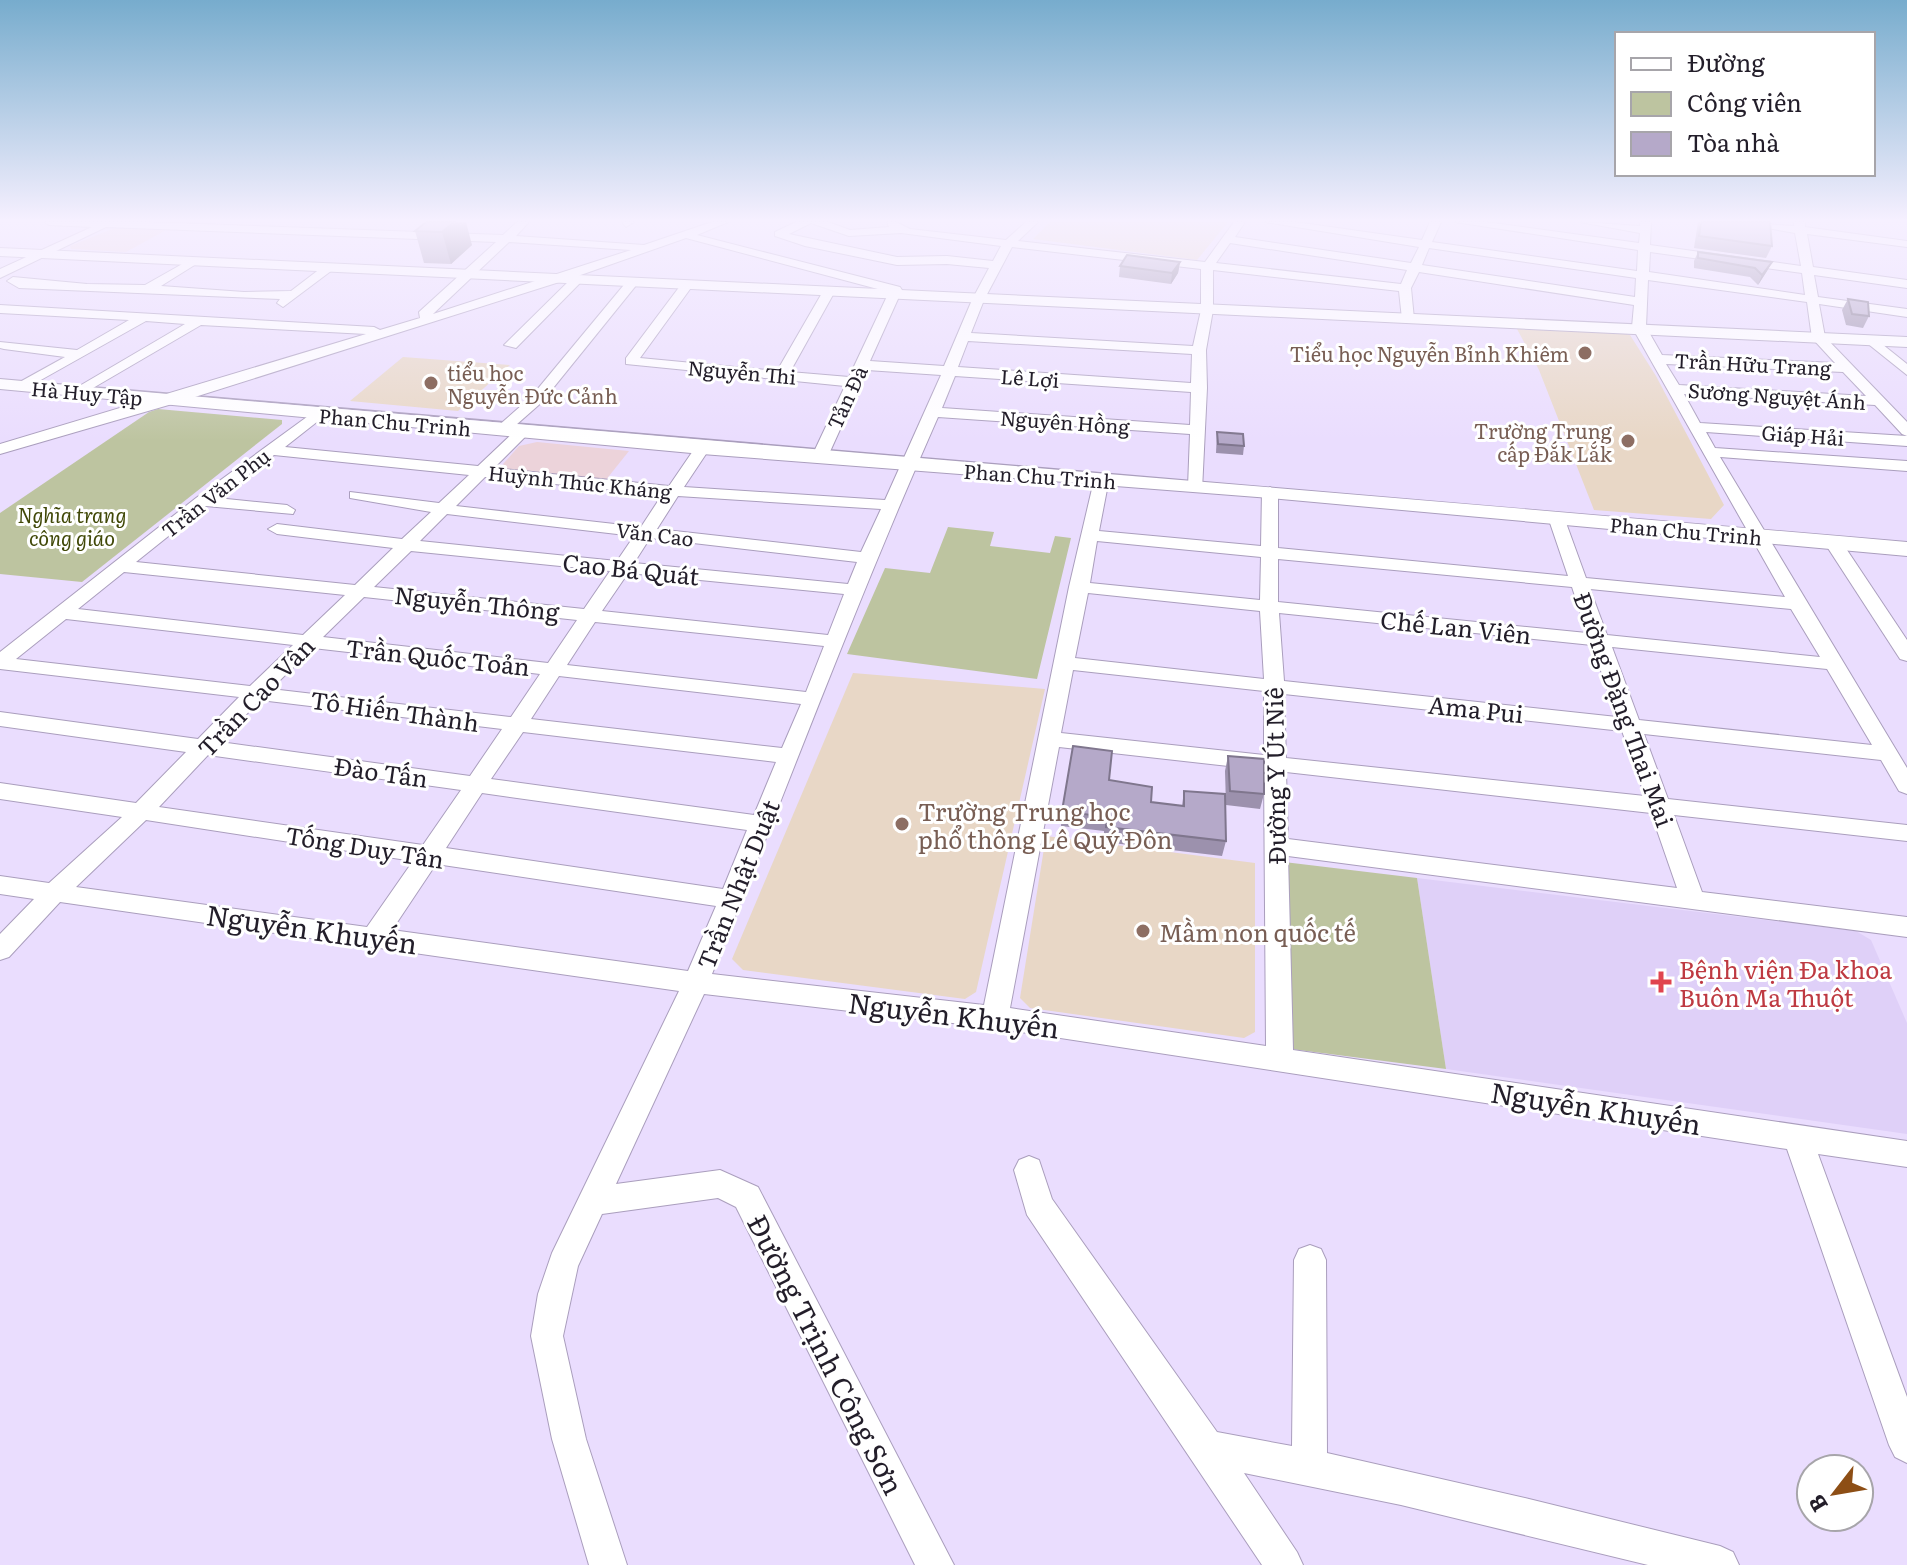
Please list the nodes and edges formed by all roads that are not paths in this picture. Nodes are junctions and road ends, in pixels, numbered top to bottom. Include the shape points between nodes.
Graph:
1 (135, 295) edge
2 (224, 295) edge
3 (252, 295) edge
4 (293, 295) edge
5 (447, 295) edge
6 (511, 295) edge
7 (555, 295) edge
8 (622, 295) edge
9 (680, 295) edge
10 (827, 295) edge
11 (874, 295) edge
12 (981, 295) edge
13 (1207, 295) edge
14 (1406, 295) edge
15 (1595, 295) edge
16 (1641, 295) edge
17 (1778, 295) edge
18 (1812, 295) edge
19 (896, 296) junction
20 (978, 300) junction
21 (1813, 300) junction
22 (1641, 302) junction
23 (0, 309) edge
24 (1207, 310) junction
25 (1907, 313) edge
26 (102, 314) junction
27 (145, 317) junction
28 (1408, 319) junction
29 (200, 320) junction
30 (417, 322) junction
31 (256, 323) junction
32 (1639, 327) junction
33 (387, 331) junction
34 (964, 337) junction
35 (1819, 338) junction
36 (1872, 340) junction
37 (1907, 342) edge
38 (4, 345) dead end
39 (511, 345) dead end
40 (1199, 350) junction
41 (78, 354) junction
42 (1658, 359) junction
43 (861, 365) junction
44 (1847, 368) junction
45 (948, 371) junction
46 (1907, 371) edge
47 (782, 374) junction
48 (852, 382) junction
49 (0, 384) edge
50 (23, 386) junction
51 (1200, 388) junction
52 (1676, 389) junction
53 (81, 391) junction
54 (174, 399) junction
55 (1877, 401) junction
56 (933, 412) junction
57 (320, 414) junction
58 (1698, 427) junction
59 (1197, 430) junction
60 (512, 431) junction
61 (1907, 431) edge
62 (1907, 441) edge
63 (702, 448) junction
64 (0, 449) edge
65 (269, 450) junction
66 (1712, 452) junction
67 (820, 456) junction
68 (908, 464) junction
69 (1907, 466) edge
70 (480, 471) junction
71 (1101, 479) junction
72 (1196, 487) junction
73 (672, 491) junction
74 (1270, 492) junction
75 (356, 495) dead end
76 (202, 501) junction
77 (891, 505) junction
78 (443, 509) junction
79 (287, 510) dead end
80 (1557, 520) junction
81 (277, 529) dead end
82 (644, 532) junction
83 (1091, 535) junction
84 (1757, 536) junction
85 (1833, 542) junction
86 (407, 545) junction
87 (1907, 549) edge
88 (1269, 551) junction
89 (867, 558) junction
90 (121, 566) junction
91 (622, 568) junction
92 (1579, 583) junction
93 (1078, 587) junction
94 (362, 590) junction
95 (854, 590) junction
96 (1798, 604) junction
97 (1269, 606) junction
98 (62, 613) junction
99 (590, 615) junction
100 (834, 641) junction
101 (1598, 641) junction
102 (308, 642) junction
103 (1907, 655) edge
104 (0, 662) edge
105 (1063, 663) junction
106 (1834, 664) junction
107 (553, 669) junction
108 (1274, 687) junction
109 (256, 692) junction
110 (813, 699) junction
111 (0, 719) edge
112 (1632, 725) junction
113 (516, 726) junction
114 (1050, 739) junction
115 (206, 746) junction
116 (1888, 754) junction
117 (790, 756) junction
118 (1273, 762) junction
119 (477, 785) junction
120 (1907, 786) edge
121 (0, 791) edge
122 (1660, 806) junction
123 (142, 811) junction
124 (761, 824) junction
125 (1907, 833) edge
126 (1275, 846) junction
127 (428, 856) junction
128 (0, 885) edge
129 (55, 892) junction
130 (730, 899) junction
131 (1693, 899) junction
132 (1907, 927) edge
133 (374, 937) junction
134 (0, 950) edge
135 (696, 983) junction
136 (995, 1017) junction
137 (1280, 1059) junction
138 (1798, 1138) junction
139 (1907, 1154) edge
140 (1029, 1170) dead end
141 (595, 1201) junction
142 (1310, 1260) dead end
143 (1907, 1445) edge
144 (1207, 1448) junction
145 (1309, 1466) junction
146 (608, 1565) edge
147 (935, 1565) edge
148 (1284, 1565) edge
149 (1720, 1565) edge

1 - 26 street
2 - 3 street
4 - 31 street
5 - 30 street
6 - 30 street
7 - 39 street
8 - 60 street, Trần Cao Vân
9 - 47 street, Nguyễn Thi via 631,361
10 - 47 street
11 - 19 main road
12 - 20 street, Trần Nhật Duật
13 - 24 street
14 - 28 street
15 - 22 street
16 - 22 street
17 - 21 street
18 - 21 street
19 - 20 main road
19 - 43 street, Tản Đà
20 - 24 main road
20 - 34 street, Trần Nhật Duật
21 - 25 street
21 - 35 street
22 - 32 street
23 - 26 street
24 - 28 main road
24 - 40 street
26 - 27 street
27 - 29 street
27 - 41 street
28 - 32 main road
29 - 31 street
29 - 53 street
30 - 33 street
31 - 33 street
32 - 35 main road
32 - 42 street
33 - 54 street
34 - 40 street
34 - 45 street, Trần Nhật Duật
35 - 36 main road
35 - 44 street
36 - 37 main road
36 - 46 street
38 - 41 street
40 - 51 street
41 - 50 street
42 - 44 street, Trần Hữu Trang
42 - 52 street
43 - 45 street, Lê Lợi
43 - 48 street, Tản Đà
44 - 55 street
45 - 51 street, Lê Lợi
45 - 56 street, Trần Nhật Duật
47 - 48 street, Nguyễn Thi
48 - 67 street, Tản Đà
49 - 50 main road, Hà Huy Tập
50 - 53 main road, Hà Huy Tập
51 - 59 street
52 - 55 street, Sương Nguyệt Ánh
52 - 58 street
53 - 54 main road, Hà Huy Tập
54 - 57 main road, Phan Chu Trinh
54 - 64 street
55 - 61 street
56 - 59 street, Nguyên Hồng
56 - 68 street, Trần Nhật Duật
57 - 60 main road, Phan Chu Trinh
57 - 65 street, Trần Văn Phụ
58 - 62 street, Giáp Hải
58 - 66 street
59 - 72 street
60 - 63 main road, Phan Chu Trinh
60 - 70 street, Trần Cao Vân
63 - 67 main road, Phan Chu Trinh
63 - 73 street
65 - 70 street, Huỳnh Thúc Kháng
65 - 76 street, Trần Văn Phụ
66 - 69 street
66 - 84 street
67 - 68 main road, Phan Chu Trinh
68 - 71 main road, Phan Chu Trinh
68 - 77 street, Trần Nhật Duật
70 - 73 street, Huỳnh Thúc Kháng
70 - 78 street, Trần Cao Vân
71 - 72 main road, Phan Chu Trinh
71 - 83 street
72 - 74 main road, Phan Chu Trinh
73 - 77 street, Huỳnh Thúc Kháng
73 - 82 street
74 - 80 main road, Phan Chu Trinh
74 - 88 street, Đường Y Út Niê
75 - 78 street, Văn Cao
76 - 79 street
76 - 90 street, Trần Văn Phụ
77 - 89 street, Trần Nhật Duật
78 - 82 street, Văn Cao
78 - 86 street, Trần Cao Vân
80 - 84 main road, Phan Chu Trinh
80 - 92 street, Đường Đặng Thai Mai
81 - 86 street, Cao Bá Quát
82 - 89 street, Văn Cao
82 - 91 street
83 - 88 street
83 - 93 street
84 - 85 main road, Phan Chu Trinh
84 - 96 street
85 - 87 main road, Phan Chu Trinh
85 - 103 street
86 - 91 street, Cao Bá Quát
86 - 94 street, Trần Cao Vân
88 - 92 street
88 - 97 street, Đường Y Út Niê
89 - 95 street, Trần Nhật Duật
90 - 94 street, Nguyễn Thông
90 - 98 street, Trần Văn Phụ
91 - 95 street, Cao Bá Quát
91 - 99 street
92 - 96 street
92 - 101 street, Đường Đặng Thai Mai
93 - 97 street, Chế Lan Viên
93 - 105 street
94 - 99 street, Nguyễn Thông
94 - 102 street, Trần Cao Vân
95 - 100 street, Trần Nhật Duật
96 - 106 street
97 - 101 street, Chế Lan Viên
97 - 108 street, Đường Y Út Niê
98 - 102 street, Trần Quốc Toản
98 - 104 street, Trần Văn Phụ
99 - 100 street, Nguyễn Thông
99 - 107 street
100 - 110 street, Trần Nhật Duật
101 - 106 street, Chế Lan Viên
101 - 112 street, Đường Đặng Thai Mai
102 - 107 street, Trần Quốc Toản
102 - 109 street, Trần Cao Vân
104 - 109 street, Tô Hiến Thành
105 - 108 street, Ama Pui
105 - 114 street
106 - 116 street
107 - 110 street, Trần Quốc Toản
107 - 113 street
108 - 112 street, Ama Pui
108 - 118 street, Đường Y Út Niê
109 - 113 street, Tô Hiến Thành
109 - 115 street, Trần Cao Vân
110 - 117 street, Trần Nhật Duật
111 - 115 street, Đào Tấn
112 - 116 street, Ama Pui
112 - 122 street, Đường Đặng Thai Mai
113 - 117 street, Tô Hiến Thành
113 - 119 street
114 - 118 street
114 - 136 street
115 - 119 street, Đào Tấn
115 - 123 street, Trần Cao Vân
116 - 120 street
117 - 124 street, Trần Nhật Duật
118 - 122 street
118 - 126 street, Đường Y Út Niê
119 - 124 street, Đào Tấn
119 - 127 street
121 - 123 street, Tống Duy Tân
122 - 125 street
122 - 131 street, Đường Đặng Thai Mai
123 - 127 street, Tống Duy Tân
123 - 129 street, Trần Cao Vân
124 - 130 street, Trần Nhật Duật
126 - 131 street
126 - 137 street, Đường Y Út Niê
127 - 130 street, Tống Duy Tân
127 - 133 street
128 - 129 street, Nguyễn Khuyến
129 - 133 street, Nguyễn Khuyến
129 - 134 street, Trần Cao Vân
130 - 135 street, Trần Nhật Duật
131 - 132 street
133 - 135 street, Nguyễn Khuyến
135 - 136 street, Nguyễn Khuyến
135 - 141 street, Trần Nhật Duật
136 - 137 street, Nguyễn Khuyến
137 - 138 street, Nguyễn Khuyến
138 - 139 street, Nguyễn Khuyến
138 - 143 street
140 - 144 street via 1038,1205
141 - 146 street, Trần Nhật Duật via 563,1264 547,1336 569,1439
141 - 147 street, Đường Trịnh Công Sơn via 720,1184 747,1197
142 - 145 street
144 - 145 street
144 - 148 street
145 - 149 street

